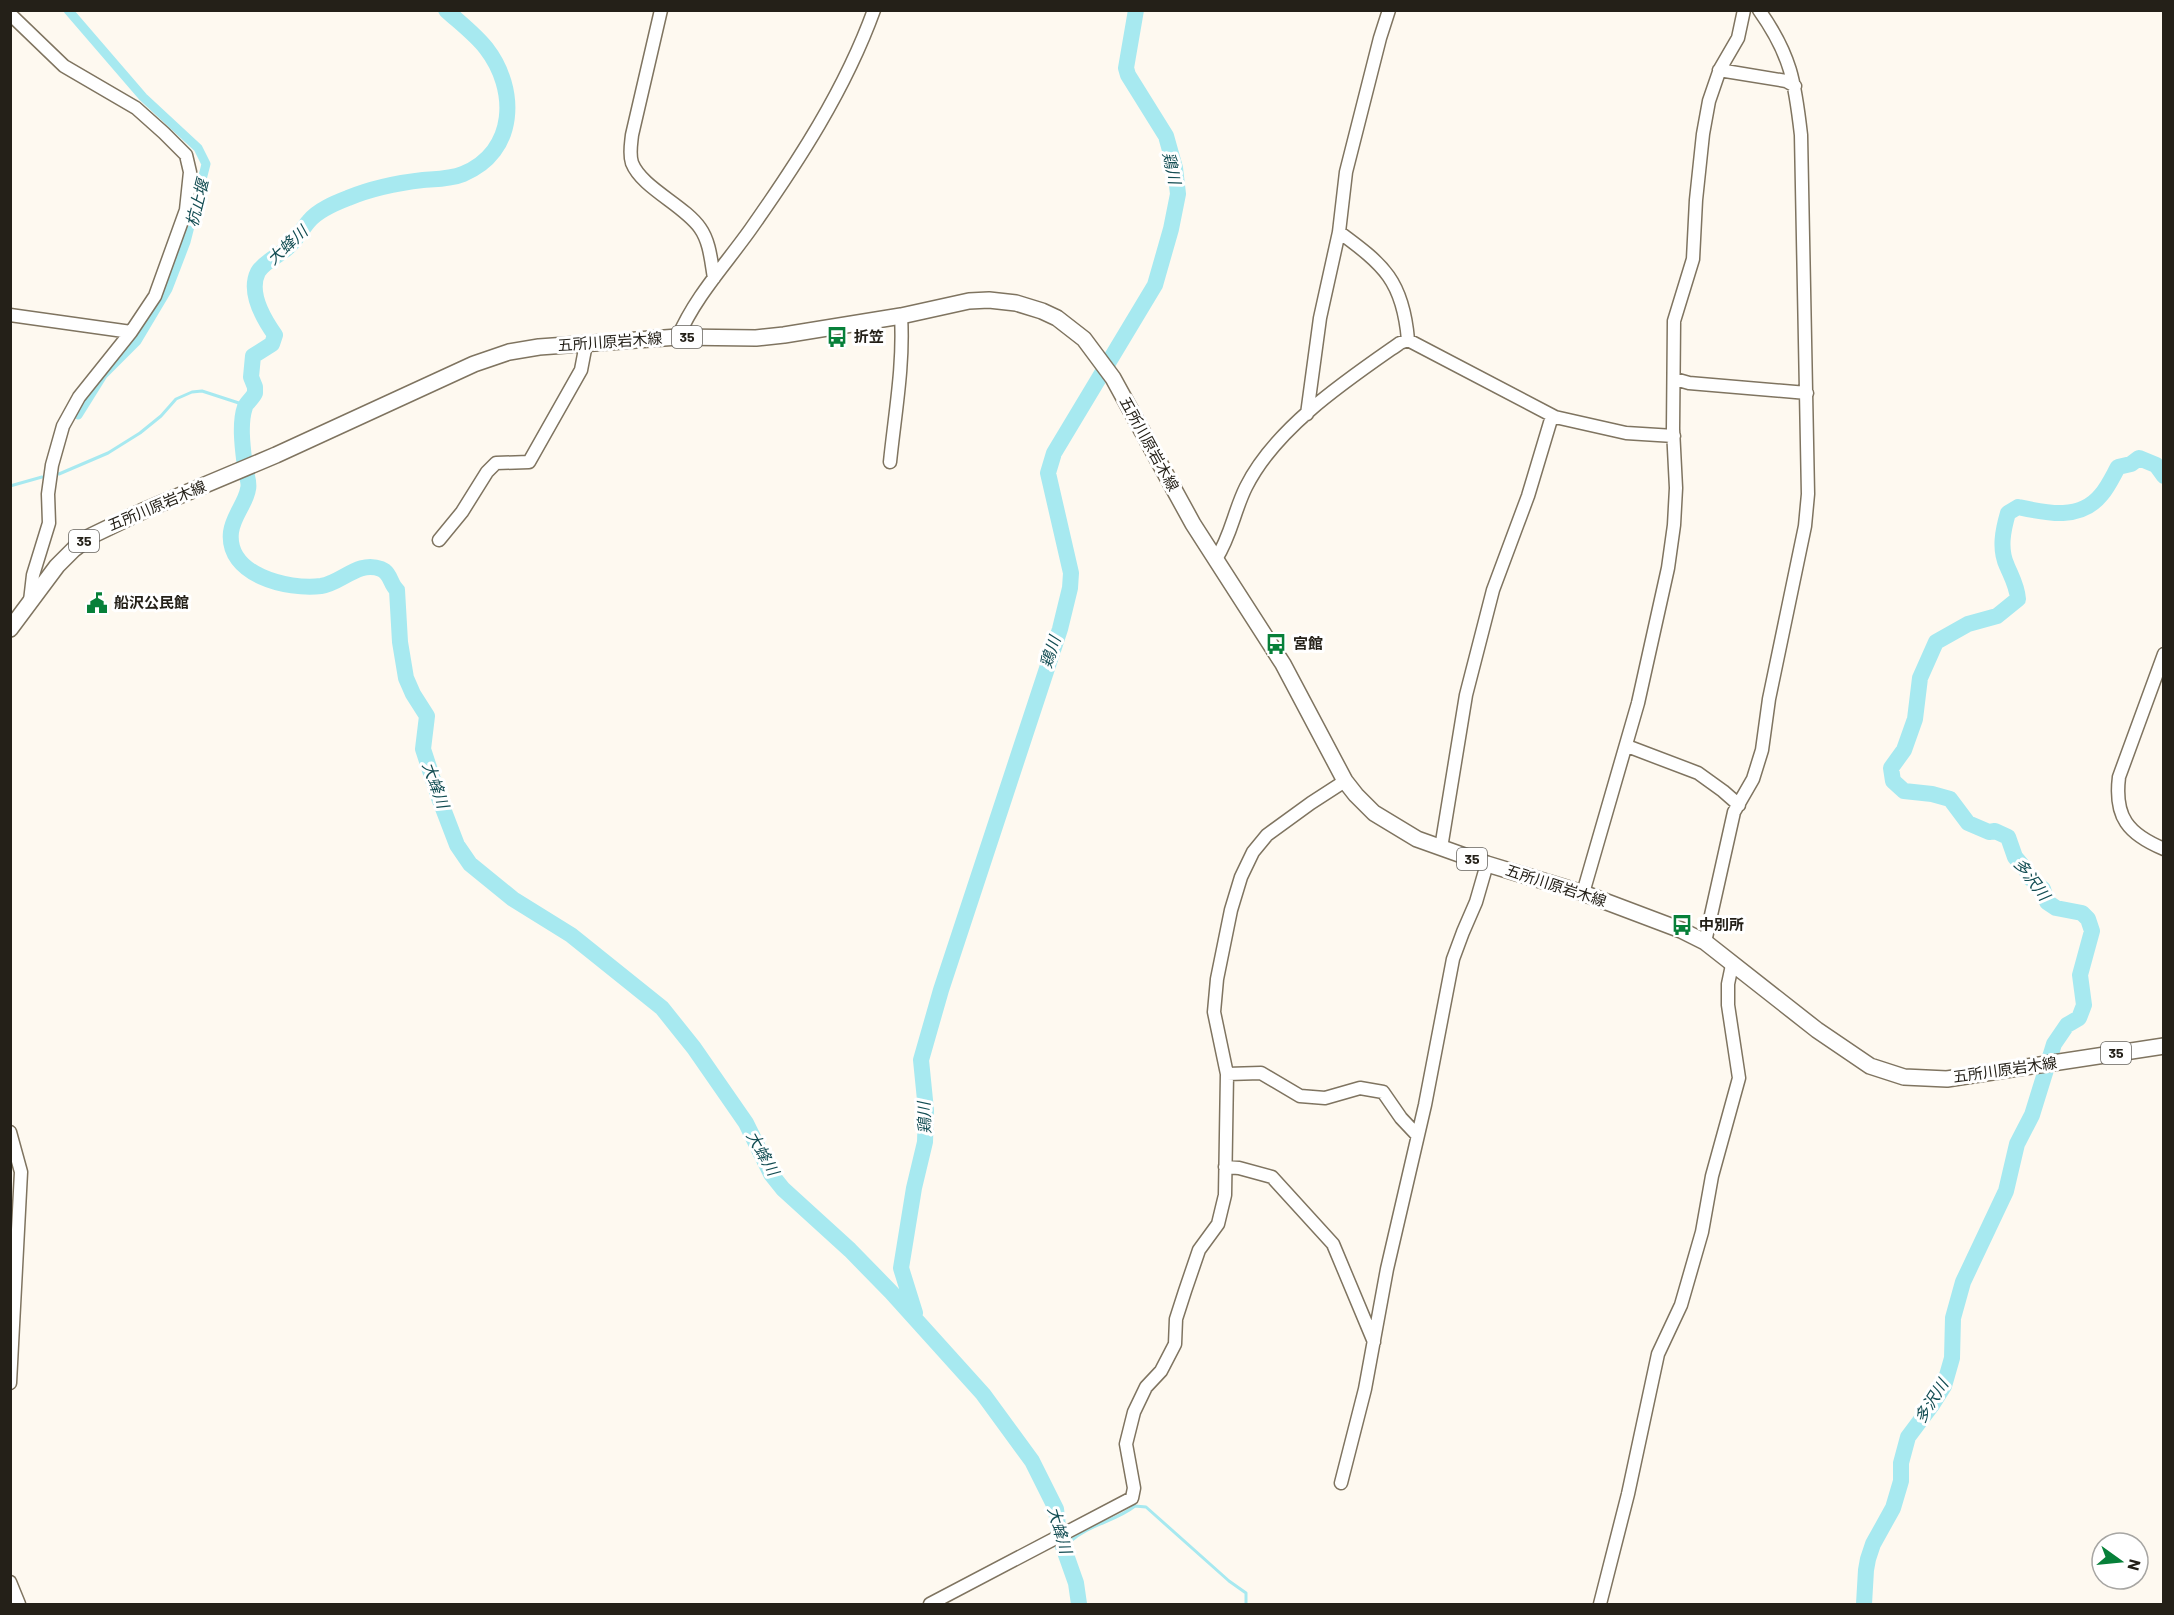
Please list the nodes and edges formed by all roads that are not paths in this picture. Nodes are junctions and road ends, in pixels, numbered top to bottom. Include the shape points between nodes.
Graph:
1 (661, 10) edge
2 (874, 10) edge
3 (1389, 10) edge
4 (1744, 10) edge
5 (1759, 10) edge
6 (10, 14) edge
7 (1719, 70) junction
8 (1796, 86) junction
9 (1339, 232) junction
10 (714, 278) junction
11 (10, 315) edge
12 (901, 316) junction
13 (130, 332) junction
14 (678, 337) junction
15 (1408, 340) junction
16 (586, 344) junction
17 (1675, 379) junction
18 (1807, 393) junction
19 (1307, 414) junction
20 (1552, 416) junction
21 (1674, 436) junction
22 (890, 462) dead end
23 (439, 540) dead end
24 (1216, 559) junction
25 (30, 601) junction
26 (10, 629) edge
27 (2163, 654) edge
28 (1627, 746) junction
29 (1345, 781) junction
30 (1739, 805) junction
31 (1441, 848) junction
32 (2163, 849) edge
33 (1487, 864) junction
34 (1583, 893) junction
35 (1705, 942) junction
36 (1732, 965) junction
37 (2163, 1046) edge
38 (1227, 1074) junction
39 (10, 1132) edge
40 (1417, 1135) junction
41 (1225, 1167) junction
42 (1374, 1342) junction
43 (10, 1383) edge
44 (1341, 1483) dead end
45 (10, 1582) edge
46 (19, 1605) edge
47 (930, 1605) edge
48 (1600, 1605) edge

1 - 10 street via 630,153 636,171 700,228 707,241
2 - 10 street via 815,134
3 - 9 street via 1352,144
4 - 7 street via 1738,39
5 - 8 street via 1788,59
6 - 13 street via 64,66 136,108 186,155 190,172 186,210 156,296
7 - 8 street
7 - 17 street via 1703,134 1693,259 1674,321
8 - 18 street via 1801,135
9 - 15 street via 1389,274 1399,293
9 - 19 street via 1320,318
10 - 14 street via 686,318
11 - 13 street
12 - 14 main road, 五所川原岩木線 / 35 via 784,336
12 - 22 street via 902,369
12 - 24 main road, 五所川原岩木線 / 35 via 989,300 1016,303 1057,318 1084,339 1113,378
13 - 25 street via 63,426 52,465 49,523 33,575
14 - 16 main road, 五所川原岩木線 / 35
15 - 19 street via 1349,378
15 - 20 street
16 - 23 street via 581,370 529,462 496,463
16 - 25 main road, 五所川原岩木線 / 35 via 509,352 474,364 276,455 142,511 91,536 74,549
17 - 18 street
17 - 21 street
18 - 30 street via 1805,526 1762,750
19 - 24 street via 1276,443 1246,486 1227,543
20 - 21 street via 1626,433
20 - 31 street via 1493,590 1466,694
21 - 28 street via 1676,488 1668,568
24 - 29 main road, 五所川原岩木線 / 35 via 1304,700
25 - 26 main road, 五所川原岩木線 / 35
27 - 32 street via 2119,777 2117,793 2123,818 2133,832
28 - 30 street via 1698,773
28 - 34 street
29 - 31 main road, 五所川原岩木線 / 35 via 1374,813 1417,839
29 - 38 street via 1268,836 1253,852 1241,877 1231,910 1214,1012
30 - 35 street via 1734,812
31 - 33 main road, 五所川原岩木線 / 35
33 - 34 main road, 五所川原岩木線 / 35
33 - 40 street via 1453,959
34 - 35 main road, 五所川原岩木線 / 35
35 - 36 main road, 五所川原岩木線 / 35
36 - 37 main road, 五所川原岩木線 / 35 via 1850,1054 1870,1066 1920,1079 1947,1079
36 - 48 street via 1728,1005 1739,1078 1681,1305 1658,1354
38 - 40 street via 1261,1073 1300,1096 1325,1098 1360,1088 1383,1092
38 - 41 street
39 - 43 street via 21,1172
40 - 42 street
41 - 42 street via 1272,1177 1333,1244
41 - 47 street via 1225,1195 1218,1224 1199,1250 1176,1319 1175,1344 1134,1412 1126,1444 1134,1488 1132,1498
42 - 44 street
45 - 46 street

